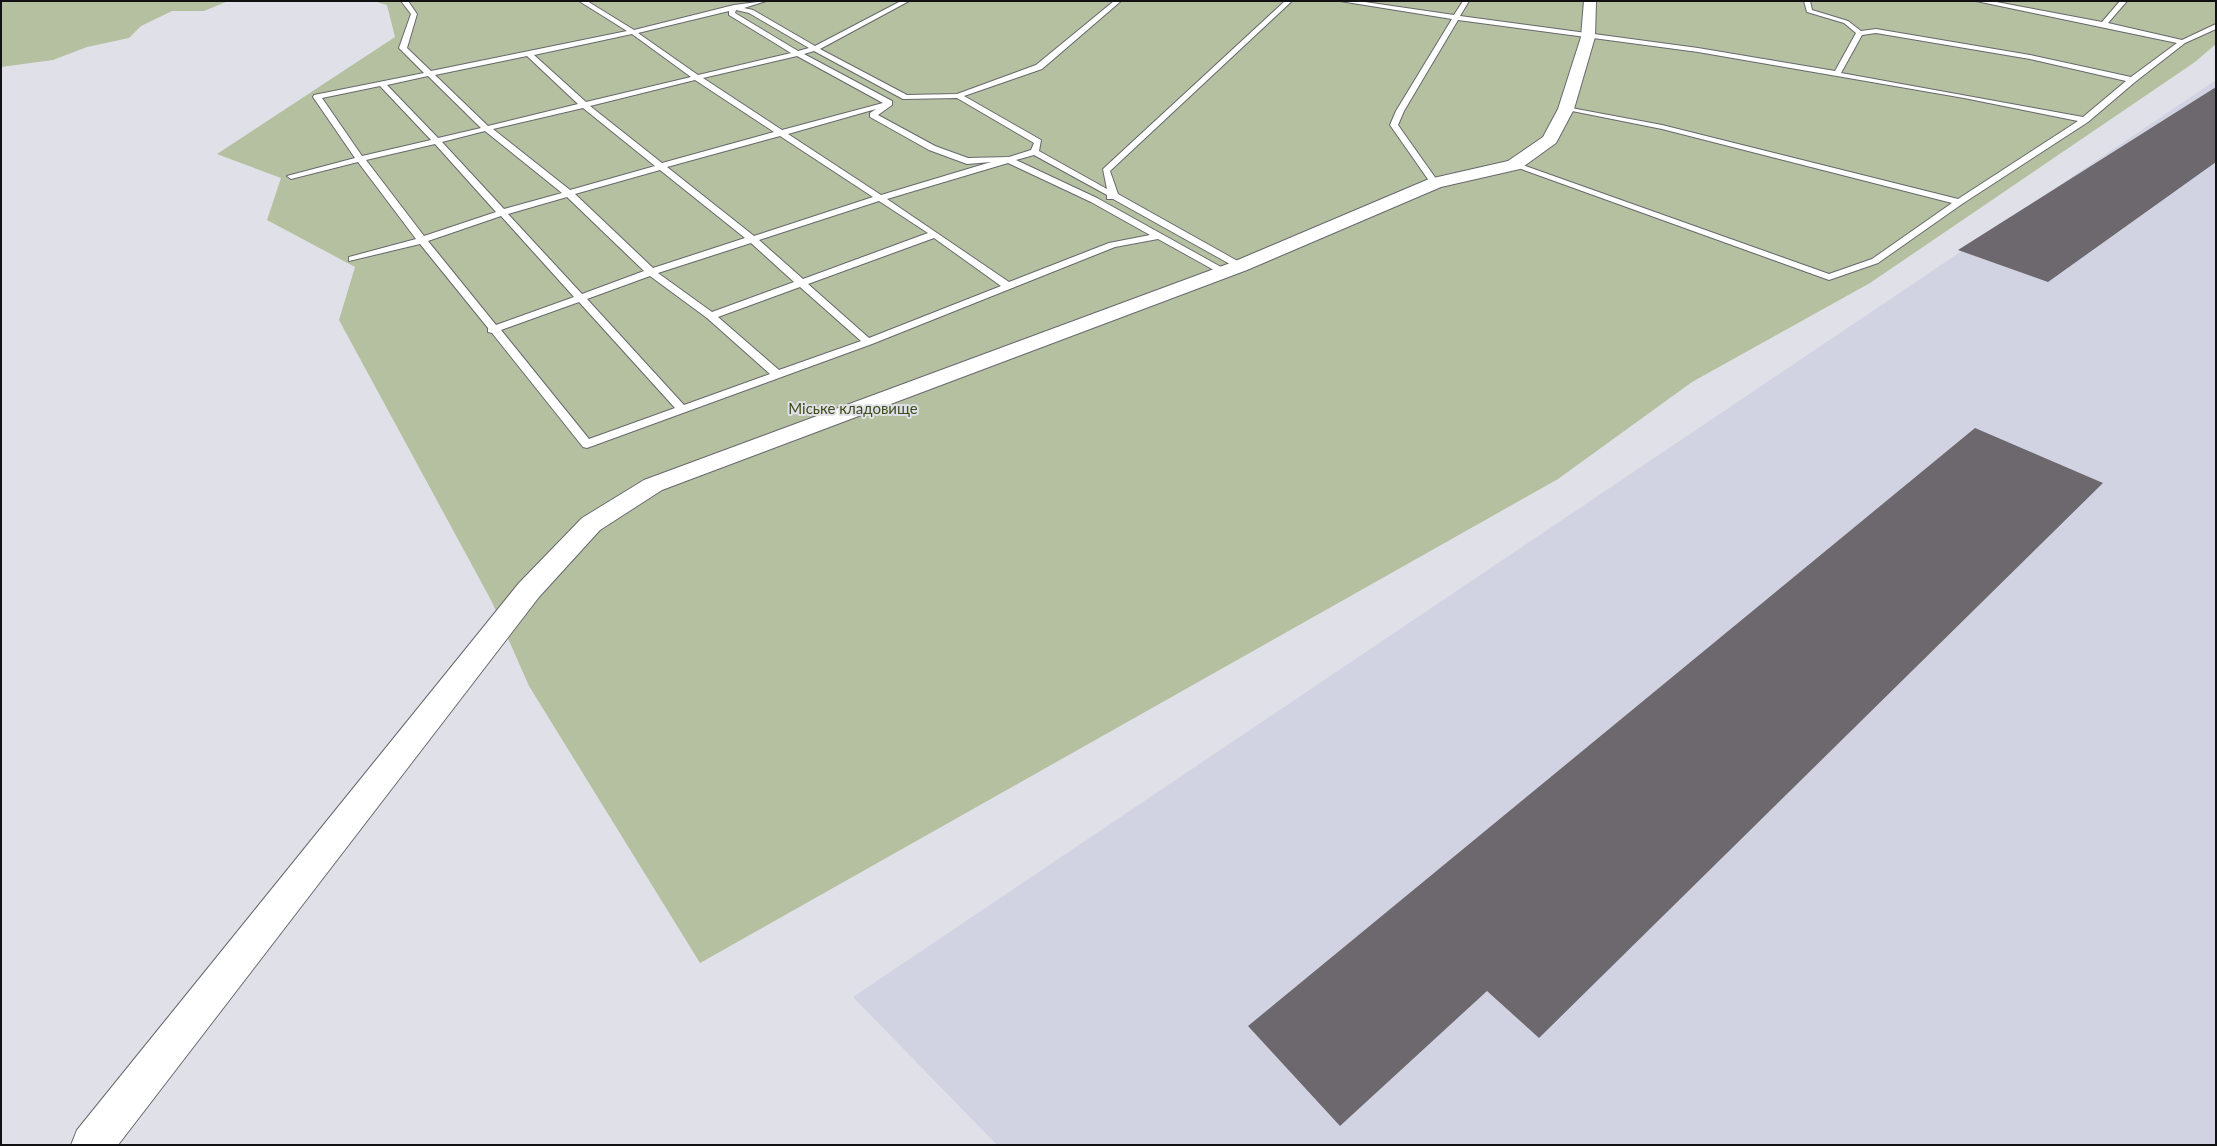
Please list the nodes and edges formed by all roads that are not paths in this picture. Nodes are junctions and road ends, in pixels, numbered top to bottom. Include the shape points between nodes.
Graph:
1 (404, 1) edge
2 (582, 1) edge
3 (723, 1) edge
4 (763, 1) edge
5 (906, 1) edge
6 (1118, 1) edge
7 (1289, 1) edge
8 (1343, 1) edge
9 (1466, 1) edge
10 (1590, 1) edge
11 (1807, 1) edge
12 (1980, 1) edge
13 (2124, 1) edge
14 (2016, 4) edge
15 (734, 7) junction
16 (1455, 17) junction
17 (2104, 24) junction
18 (2216, 26) edge
19 (633, 32) junction
20 (1860, 33) junction
21 (1588, 37) junction
22 (2183, 42) junction
23 (815, 49) junction
24 (528, 53) junction
25 (796, 53) junction
26 (432, 74) junction
27 (1837, 74) junction
28 (697, 78) junction
29 (2132, 80) junction
30 (382, 84) junction
31 (958, 96) junction
32 (906, 97) junction
33 (889, 103) junction
34 (584, 104) junction
35 (1566, 109) junction
36 (2085, 120) junction
37 (486, 128) junction
38 (781, 133) junction
39 (437, 141) junction
40 (1035, 152) junction
41 (360, 159) junction
42 (1007, 159) junction
43 (659, 166) junction
44 (1514, 166) junction
45 (291, 176) dead end
46 (1435, 183) junction
47 (568, 194) junction
48 (1114, 196) junction
49 (880, 198) junction
50 (1094, 200) junction
51 (1959, 202) junction
52 (501, 213) junction
53 (935, 234) junction
54 (1158, 236) junction
55 (422, 240) junction
56 (753, 240) junction
57 (352, 259) dead end
58 (1232, 269) junction
59 (651, 272) junction
60 (800, 284) junction
61 (1009, 287) junction
62 (581, 299) junction
63 (711, 316) junction
64 (492, 330) junction
65 (868, 342) junction
66 (778, 375) junction
67 (682, 409) junction
68 (92, 1145) edge

1 - 26 lane via 414,14 403,48
2 - 19 lane
3 - 15 lane
4 - 15 lane
5 - 23 lane
6 - 31 lane via 1039,67
7 - 48 lane via 1106,171
8 - 16 lane
9 - 16 lane
10 - 21 street
11 - 20 lane via 1809,11 1846,22
12 - 14 lane
13 - 17 lane
14 - 17 lane
15 - 19 lane
15 - 23 lane via 751,11
15 - 25 lane via 730,14
16 - 21 lane
16 - 46 lane via 1394,125
17 - 22 lane
18 - 22 lane
19 - 24 lane
19 - 28 lane
20 - 27 lane
20 - 29 lane via 1876,31 1929,38
21 - 27 lane via 1698,50
21 - 35 street
22 - 29 lane
23 - 25 lane
23 - 32 lane
24 - 26 lane
24 - 34 lane
25 - 28 lane
25 - 33 lane
26 - 30 lane
26 - 37 lane
27 - 36 lane
28 - 34 lane
28 - 38 lane
29 - 36 lane
30 - 39 lane
30 - 41 lane via 317,97
31 - 32 lane
31 - 40 lane via 1038,142
32 - 33 lane
33 - 38 lane
33 - 42 lane via 873,115 932,148 967,161
34 - 37 lane
34 - 43 lane
35 - 44 street via 1550,140
35 - 51 lane via 1662,127
36 - 51 lane
37 - 39 lane
37 - 47 lane
38 - 43 lane
38 - 49 lane
39 - 41 lane
39 - 52 lane
40 - 42 lane
40 - 48 lane
41 - 45 lane
41 - 55 lane
42 - 49 lane
42 - 50 lane
43 - 47 lane
43 - 56 lane
44 - 46 street
44 - 51 lane via 1829,277 1875,261
46 - 58 street
47 - 52 lane
47 - 59 lane
48 - 50 lane
48 - 58 lane
49 - 53 lane
49 - 56 lane
50 - 54 lane
52 - 55 lane
52 - 62 lane
53 - 60 lane
53 - 61 lane
54 - 58 lane
54 - 61 lane via 1112,245
55 - 57 lane
55 - 64 lane
56 - 59 lane
56 - 60 lane
58 - 68 street via 653,485 591,524 529,590
59 - 62 lane
59 - 63 lane
60 - 63 lane
60 - 65 lane
61 - 65 lane
62 - 64 lane
62 - 67 lane
63 - 66 lane
64 - 67 lane via 587,444
65 - 66 lane
66 - 67 lane

